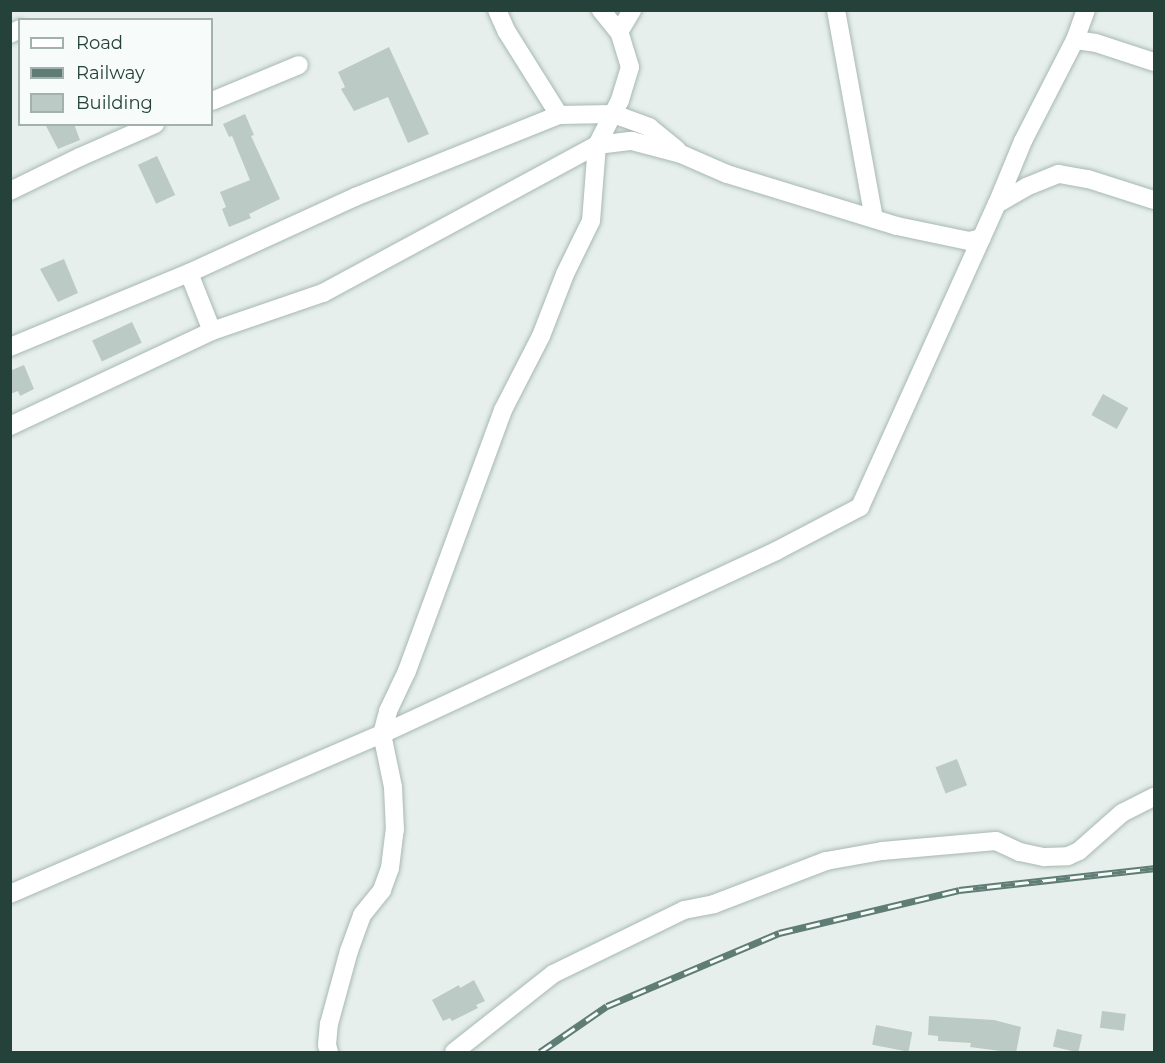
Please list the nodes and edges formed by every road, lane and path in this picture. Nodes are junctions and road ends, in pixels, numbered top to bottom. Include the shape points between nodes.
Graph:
1 (497, 10) edge
2 (601, 10) edge
3 (632, 10) edge
4 (836, 10) edge
5 (1086, 10) edge
6 (619, 32) junction
7 (1075, 40) junction
8 (1155, 62) edge
9 (299, 65) dead end
10 (213, 101) edge
11 (612, 114) junction
12 (559, 115) junction
13 (150, 126) edge
14 (597, 145) junction
15 (681, 154) junction
16 (10, 191) edge
17 (1155, 200) edge
18 (998, 204) junction
19 (874, 219) junction
20 (982, 238) junction
21 (189, 273) junction
22 (212, 331) junction
23 (10, 347) edge
24 (10, 426) edge
25 (382, 734) junction
26 (1155, 797) edge
27 (10, 894) edge
28 (329, 1053) edge
29 (454, 1053) edge

1 - 12 street
2 - 6 street
3 - 6 street
4 - 19 street
5 - 7 street
6 - 11 street via 630,67
7 - 8 street
7 - 18 street via 1023,141
9 - 10 street
11 - 12 street
11 - 14 street
11 - 15 street via 649,127
12 - 21 street via 355,197
13 - 16 street
14 - 15 street via 632,141
14 - 22 street via 323,293
14 - 25 street via 591,221 541,336 503,410
15 - 19 street via 727,174
17 - 18 street via 1059,174
18 - 20 street
19 - 20 street via 969,241
20 - 25 street via 860,507 776,551
21 - 22 street
21 - 23 street
22 - 24 street
25 - 27 street
25 - 28 street via 393,787 395,830 390,868 382,890 362,915 350,951 329,1024
26 - 29 street via 1122,813 1068,856 1020,852 996,841 882,851 826,861 714,904 684,910 553,974

